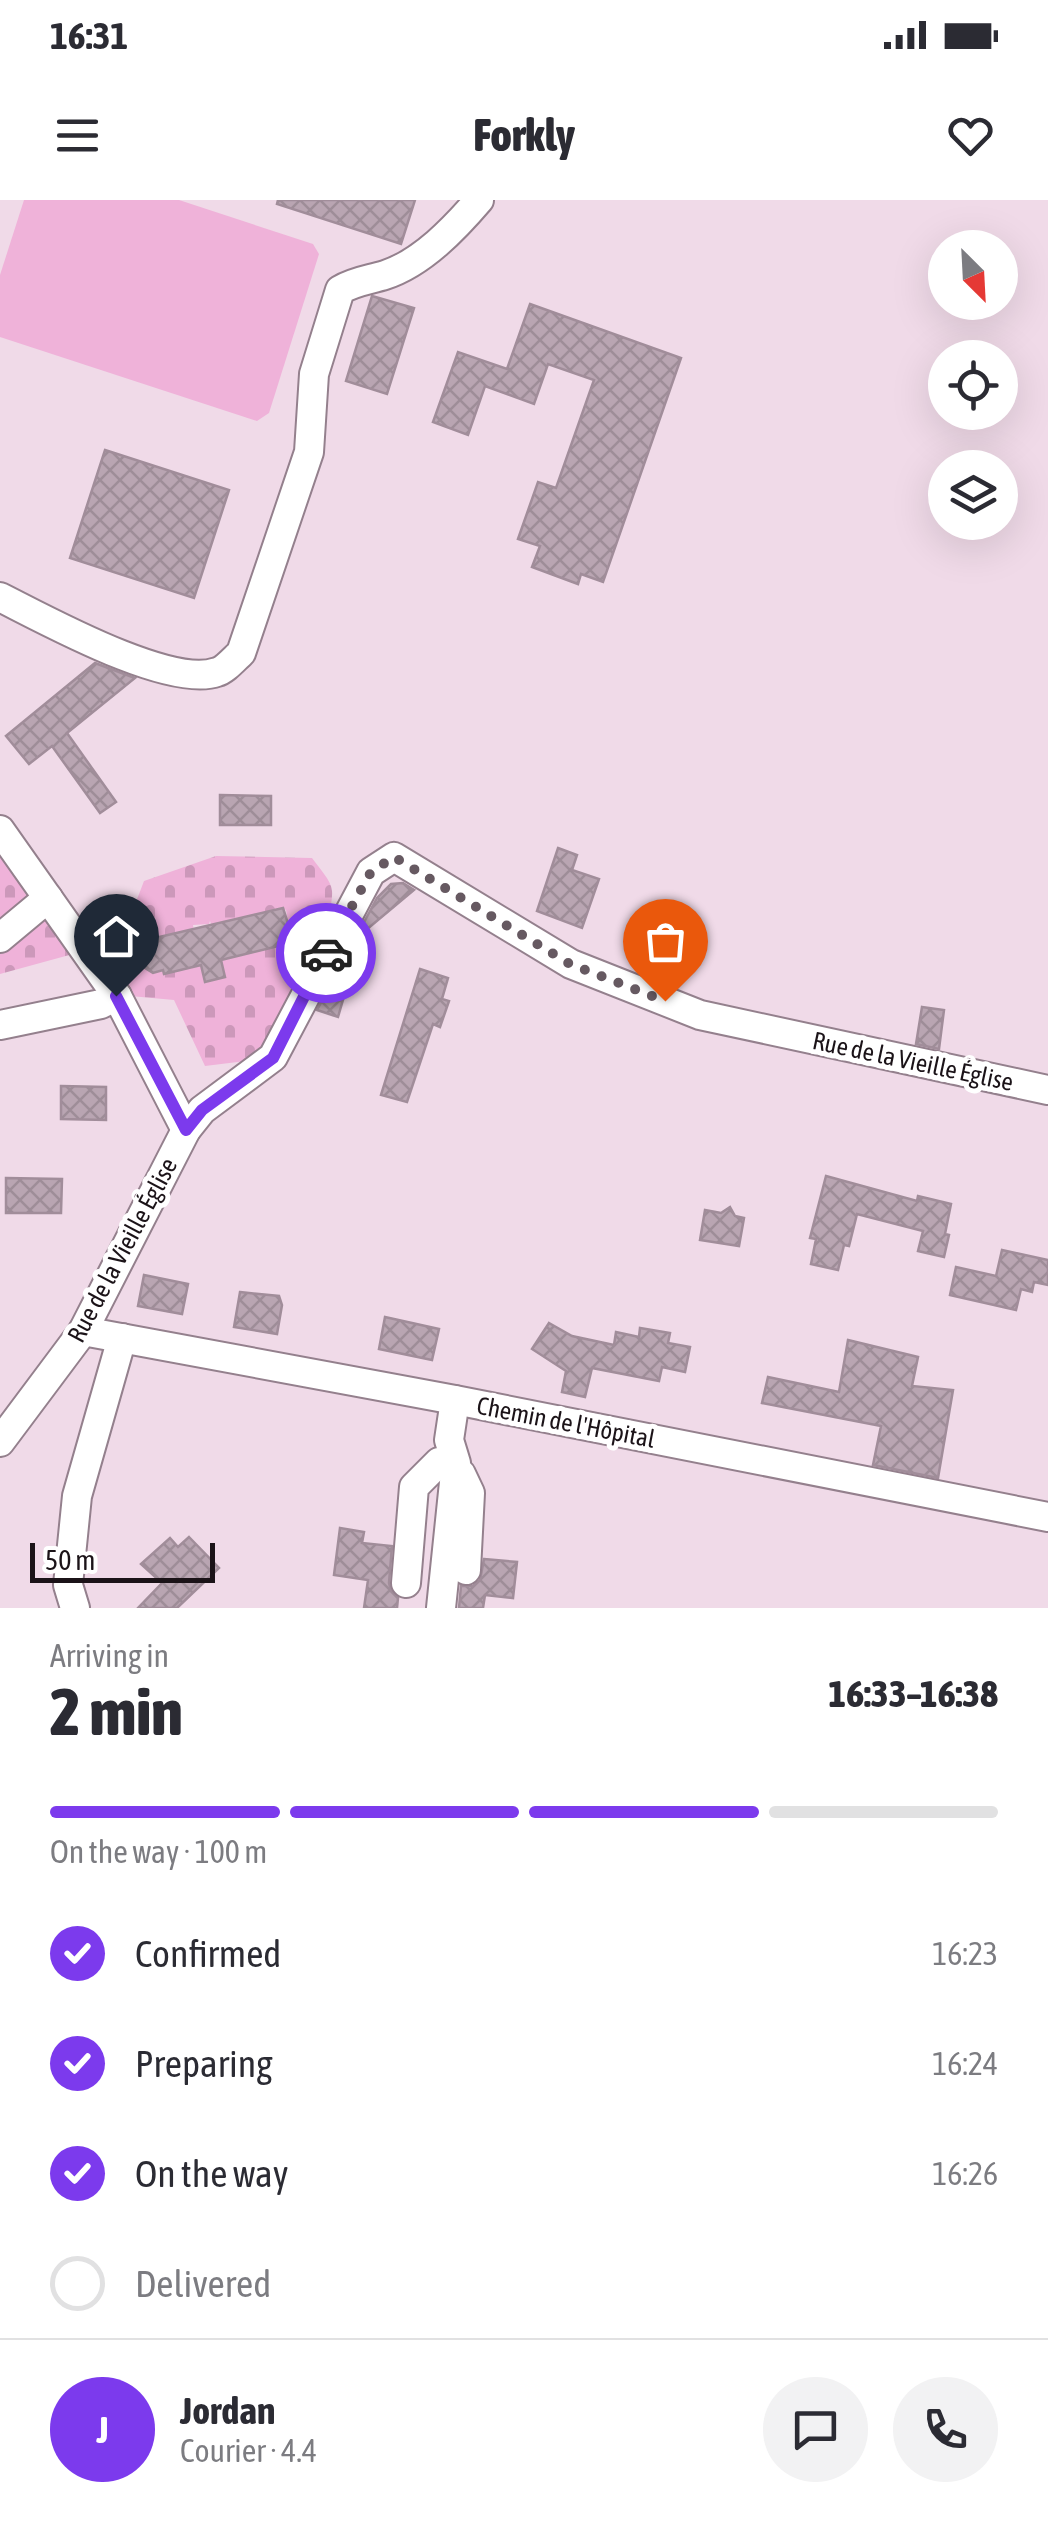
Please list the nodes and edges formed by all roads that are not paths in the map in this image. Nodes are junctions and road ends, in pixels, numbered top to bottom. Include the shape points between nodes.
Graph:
1 (479, 200) edge
2 (0, 597) edge
3 (0, 830) edge
4 (48, 898) junction
5 (0, 938) edge
6 (116, 996) junction
7 (0, 1025) edge
8 (1048, 1090) edge
9 (186, 1130) junction
10 (83, 1332) junction
11 (122, 1338) junction
12 (455, 1400) junction
13 (0, 1442) edge
14 (448, 1455) junction
15 (1048, 1518) edge
16 (466, 1570) dead end
17 (406, 1583) dead end
18 (76, 1608) edge
19 (422, 1608) edge
20 (441, 1608) edge

1 - 2 street via 418,255 388,274 340,290 314,374 309,452 242,653 218,672 184,673 113,654
3 - 4 street
4 - 5 street
4 - 6 street
6 - 7 street
6 - 9 street
8 - 9 street, Rue de la Vieille Église via 700,1015 570,964 394,857 371,872 273,1058 202,1110
9 - 10 street, Rue de la Vieille Église
10 - 11 street, Chemin de l'Hôpital
10 - 13 street, Rue de la Vieille Église
11 - 12 street, Chemin de l'Hôpital
11 - 18 street via 77,1496 68,1585
12 - 14 street
12 - 15 street, Chemin de l'Hôpital
14 - 16 street via 470,1493
14 - 17 street via 414,1487
14 - 19 street
14 - 20 street

